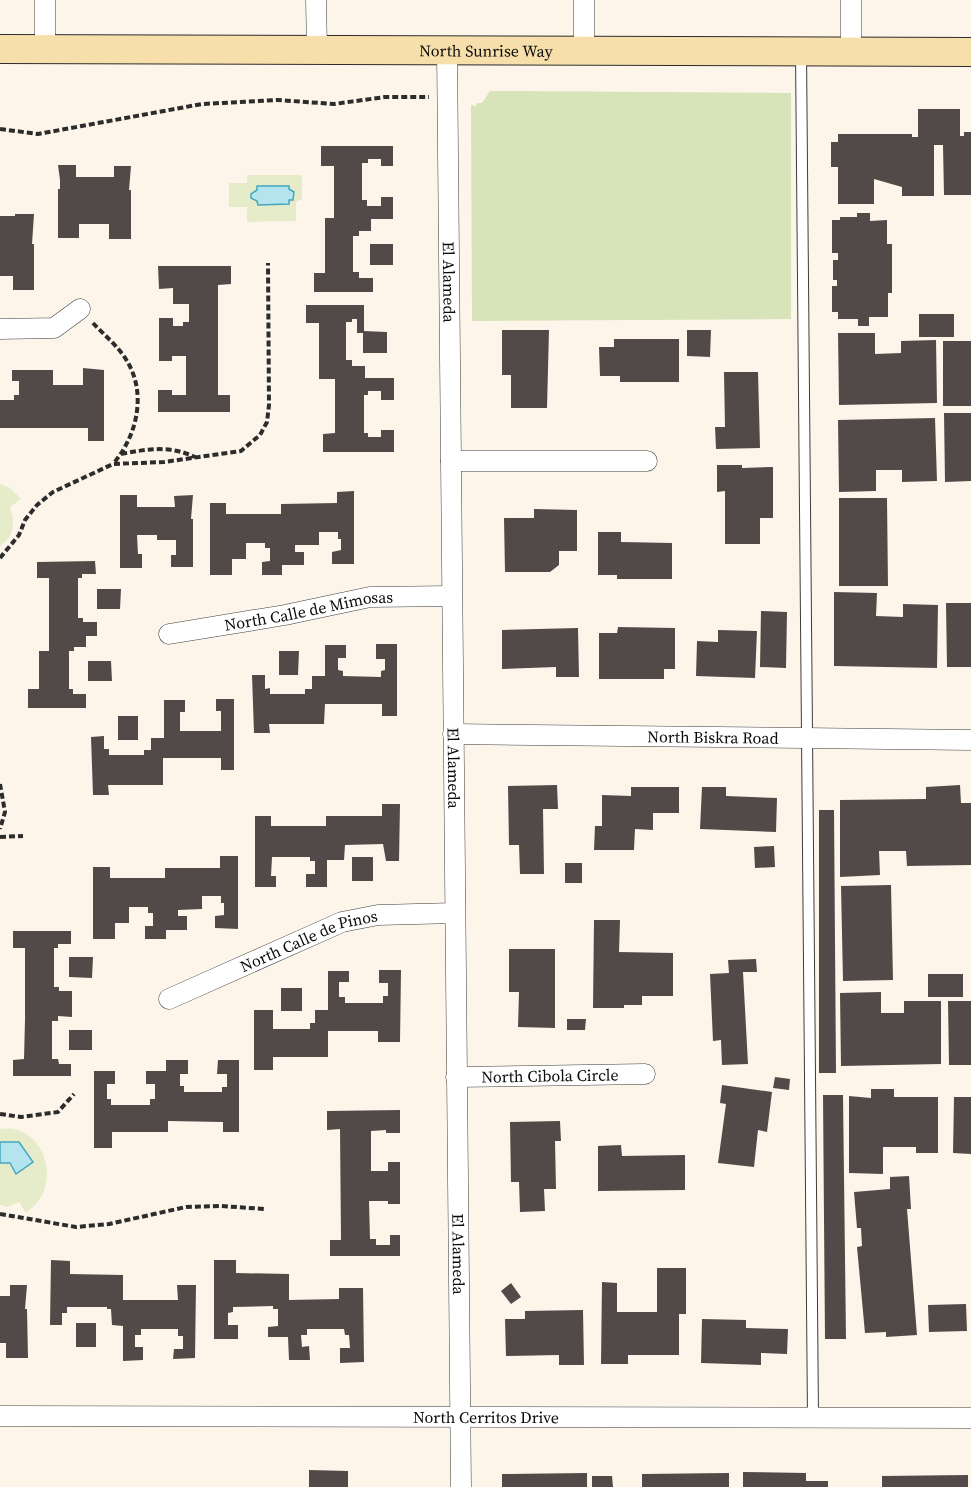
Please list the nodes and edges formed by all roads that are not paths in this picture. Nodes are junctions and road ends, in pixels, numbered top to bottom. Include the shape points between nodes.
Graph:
1 (45, 0) edge
2 (316, 0) edge
3 (584, 0) edge
4 (851, 0) edge
5 (0, 49) edge
6 (45, 49) junction
7 (316, 50) junction
8 (447, 50) junction
9 (584, 51) junction
10 (801, 51) junction
11 (851, 52) junction
12 (971, 52) edge
13 (80, 309) road end
14 (0, 329) edge
15 (647, 460) dead end
16 (451, 461) junction
17 (452, 596) junction
18 (169, 634) dead end
19 (453, 734) junction
20 (807, 738) junction
21 (971, 740) edge
22 (455, 913) junction
23 (169, 999) dead end
24 (645, 1074) dead end
25 (456, 1077) junction
26 (0, 1416) edge
27 (459, 1418) junction
28 (813, 1418) junction
29 (971, 1418) edge
30 (461, 1487) edge

1 - 6 street
2 - 7 street
3 - 9 street
4 - 11 street
5 - 6 main road, North Sunrise Way
6 - 7 main road, North Sunrise Way
7 - 8 main road, North Sunrise Way
8 - 9 main road, North Sunrise Way
8 - 16 street, El Alameda
9 - 10 main road, North Sunrise Way
10 - 11 main road, North Sunrise Way
10 - 20 lane
11 - 12 main road, North Sunrise Way
13 - 14 street via 54,328
15 - 16 street
16 - 17 street, El Alameda
17 - 18 street, North Calle de Mimosas via 370,597
17 - 19 street, El Alameda
19 - 20 street, North Biskra Road
19 - 22 street, El Alameda
20 - 21 street, North Biskra Road
20 - 28 lane
22 - 23 street, North Calle de Pinos via 378,915 342,922
22 - 25 street, El Alameda
24 - 25 street, North Cibola Circle
25 - 27 street, El Alameda
26 - 27 street, North Cerritos Drive
27 - 28 street, North Cerritos Drive
27 - 30 street, El Alameda
28 - 29 street, North Cerritos Drive

